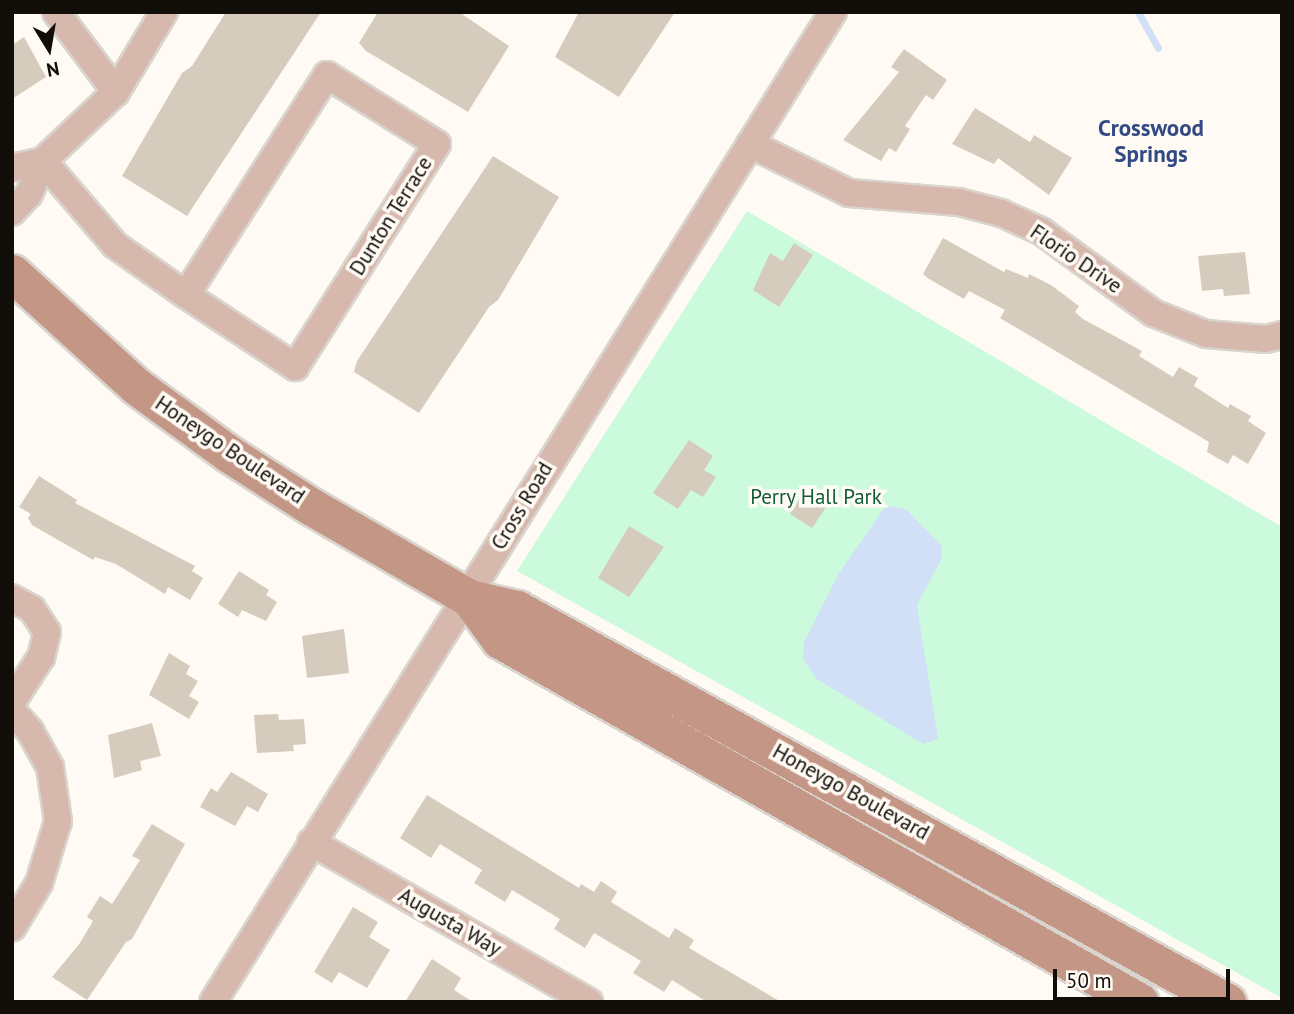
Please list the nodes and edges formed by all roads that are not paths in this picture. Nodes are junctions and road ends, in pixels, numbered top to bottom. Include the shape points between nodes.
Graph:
1 (56, 12) edge
2 (164, 12) edge
3 (833, 12) edge
4 (116, 92) junction
5 (750, 144) junction
6 (43, 161) junction
7 (12, 168) edge
8 (12, 212) edge
9 (12, 273) edge
10 (187, 295) junction
11 (1282, 335) edge
12 (12, 598) edge
13 (469, 598) junction
14 (12, 702) edge
15 (12, 711) edge
16 (312, 842) junction
17 (12, 928) edge
18 (213, 1002) edge
19 (589, 1002) edge
20 (1140, 1002) edge
21 (1227, 1002) edge

1 - 4 street
2 - 4 street
3 - 5 street, Cross Road
4 - 6 street
5 - 11 street, Florio Drive via 849,193 959,202 1001,213 1041,231 1153,313 1206,334 1266,339
5 - 13 street, Cross Road via 531,489
6 - 7 street
6 - 8 street via 29,194
6 - 10 street, Dunton Terrace via 115,245
9 - 13 main road, Honeygo Boulevard via 136,386 229,454
10 - 10 street, Dunton Terrace via 295,367 437,144 327,75
12 - 14 street via 32,609 47,632 41,657
13 - 16 street, Cross Road
13 - 20 main road, Honeygo Boulevard via 500,640
13 - 21 main road, Honeygo Boulevard via 517,609
15 - 17 street via 30,731 50,767 58,821 39,883
16 - 18 street, Cross Road
16 - 19 street, Augusta Way

